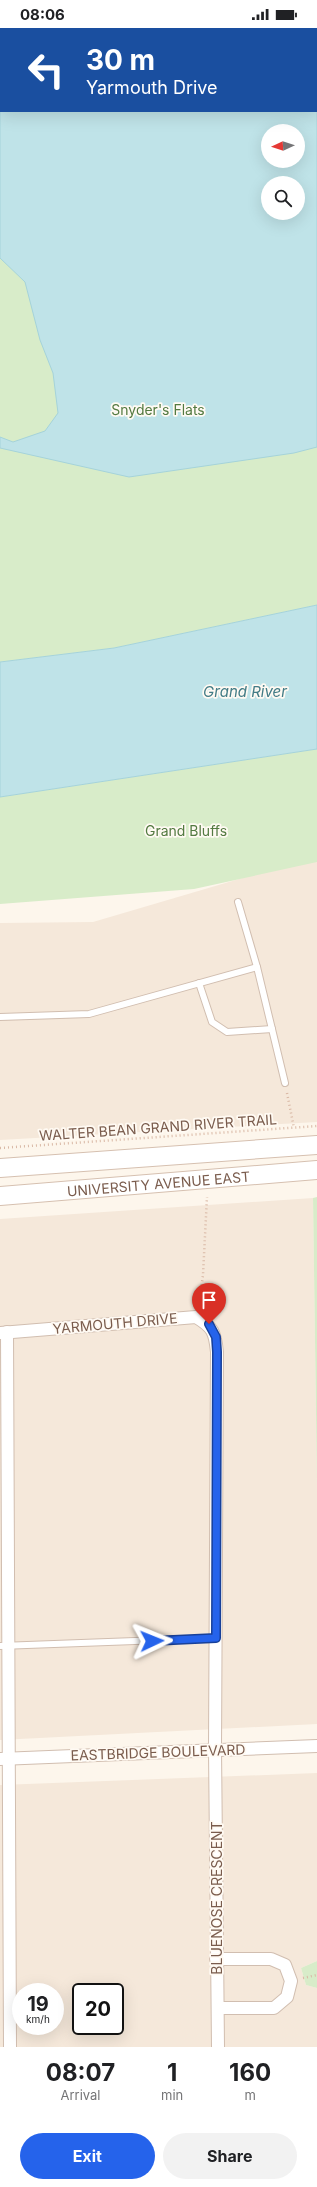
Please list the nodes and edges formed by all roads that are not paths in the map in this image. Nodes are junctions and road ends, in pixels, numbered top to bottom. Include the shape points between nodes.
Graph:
1 (238, 902) dead end
2 (258, 967) junction
3 (199, 983) junction
4 (0, 1017) edge
5 (272, 1029) junction
6 (285, 1083) road end
7 (317, 1145) edge
8 (0, 1168) edge
9 (317, 1170) edge
10 (0, 1196) edge
11 (4, 1333) edge
12 (216, 1638) junction
13 (4, 1646) edge
14 (317, 1746) edge
15 (215, 1749) junction
16 (4, 1759) edge
17 (216, 1959) junction
18 (218, 2008) junction
19 (10, 2047) edge
20 (218, 2047) edge

1 - 2 lane
2 - 3 lane
2 - 5 lane
3 - 4 lane via 89,1014
3 - 5 lane via 212,1022 226,1032
5 - 6 lane
7 - 8 main road, UNIVERSITY AVENUE EAST
9 - 10 main road, UNIVERSITY AVENUE EAST
11 - 12 street, YARMOUTH DRIVE via 196,1317 209,1324 216,1337 217,1352
11 - 13 street
12 - 13 lane
12 - 15 street, YARMOUTH DRIVE
13 - 16 street
14 - 15 street, EASTBRIDGE BOULEVARD
15 - 16 street, EASTBRIDGE BOULEVARD
15 - 17 street, BLUENOSE CRESCENT
16 - 19 street
17 - 18 street, BLUENOSE CRESCENT
17 - 18 street via 271,1959 285,1965 291,1981 287,1997 274,2008
18 - 20 street, BLUENOSE CRESCENT

